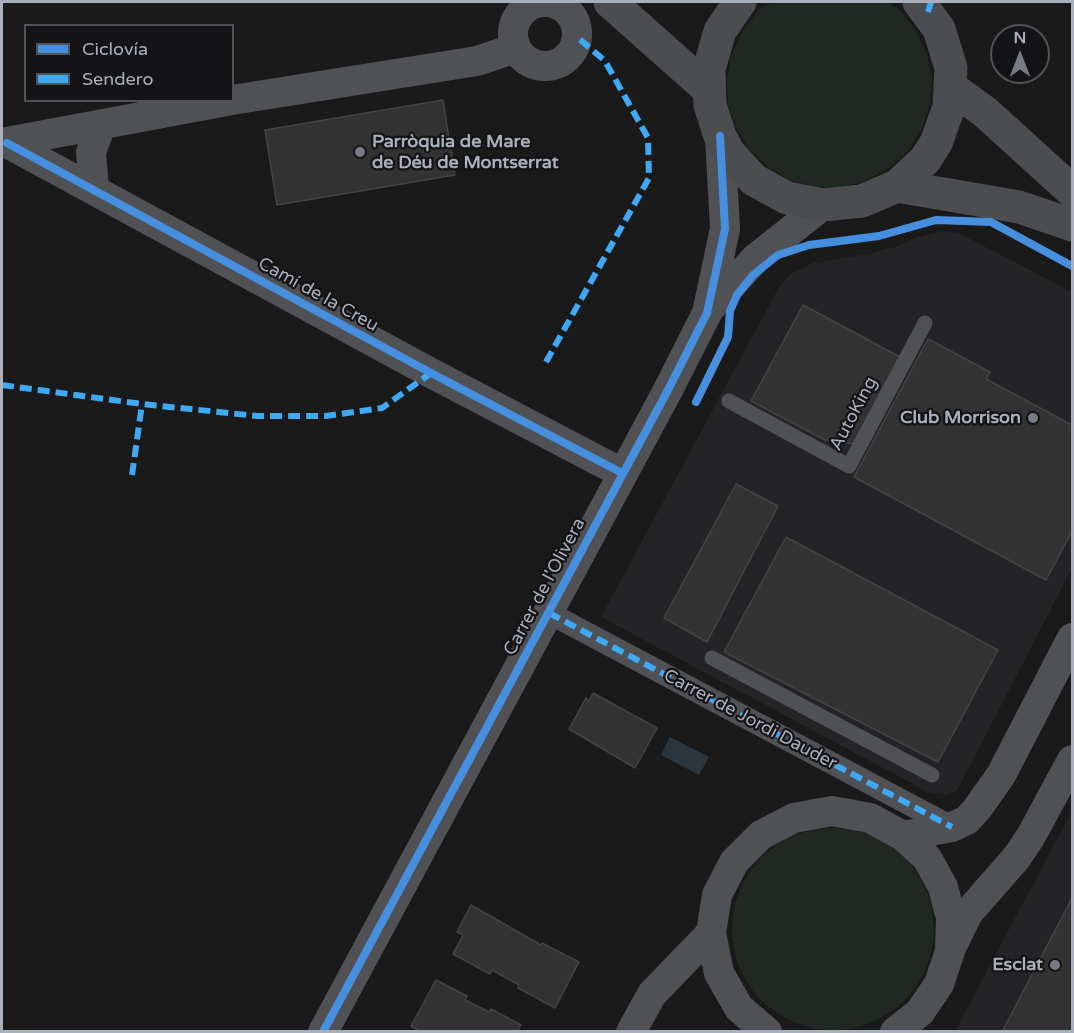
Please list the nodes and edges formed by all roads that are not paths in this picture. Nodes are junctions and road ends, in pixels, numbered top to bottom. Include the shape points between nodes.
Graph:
1 (610, 2) edge
2 (741, 2) edge
3 (919, 2) edge
4 (516, 48) dead end
5 (952, 88) junction
6 (708, 89) junction
7 (234, 100) edge
8 (222, 102) edge
9 (101, 125) junction
10 (720, 136) junction
11 (4, 143) edge
12 (897, 186) junction
13 (94, 190) junction
14 (1072, 191) edge
15 (823, 205) junction
16 (1072, 225) edge
17 (707, 313) junction
18 (924, 323) dead end
19 (729, 401) dead end
20 (622, 473) junction
21 (549, 613) junction
22 (1072, 638) edge
23 (712, 658) dead end
24 (1072, 760) edge
25 (932, 775) dead end
26 (952, 827) junction
27 (903, 836) junction
28 (711, 933) junction
29 (950, 951) junction
30 (923, 1022) edge
31 (323, 1032) edge
32 (631, 1032) edge
33 (767, 1032) edge
34 (895, 1032) edge

1 - 6 main road
2 - 6 main road via 730,14 713,50
3 - 5 main road via 939,29
4 - 7 street, Camí de la Creu via 477,61
5 - 12 main road via 936,143 925,160
5 - 14 main road via 985,112
6 - 10 main road
8 - 9 street, Camí de la Creu
9 - 11 street, Camí de la Creu
9 - 13 street via 91,152
10 - 15 main road via 729,153 754,180 787,198
10 - 17 street, Carrer de l'Olivera via 725,229
11 - 13 street, Camí de la Creu
12 - 15 main road via 862,201
12 - 16 main road via 1019,207
13 - 20 street, Camí de la Creu
15 - 17 street, Carrer de l'Olivera via 756,258
17 - 20 street, Carrer de l'Olivera
18 - 19 lane, AutoKing via 849,466
20 - 21 street, Carrer de l'Olivera
21 - 26 street, Carrer de Jordi Dauder
21 - 31 street, Carrer de l'Olivera
22 - 26 street via 988,795 967,820
23 - 25 lane
24 - 29 street via 1031,836 968,913
26 - 27 street
27 - 28 street via 870,818 832,812 794,818 769,830 734,862 717,895
27 - 29 street via 927,858 943,887 951,918
28 - 32 street via 652,994
28 - 33 street via 719,973 739,1008
29 - 30 street
30 - 34 street

